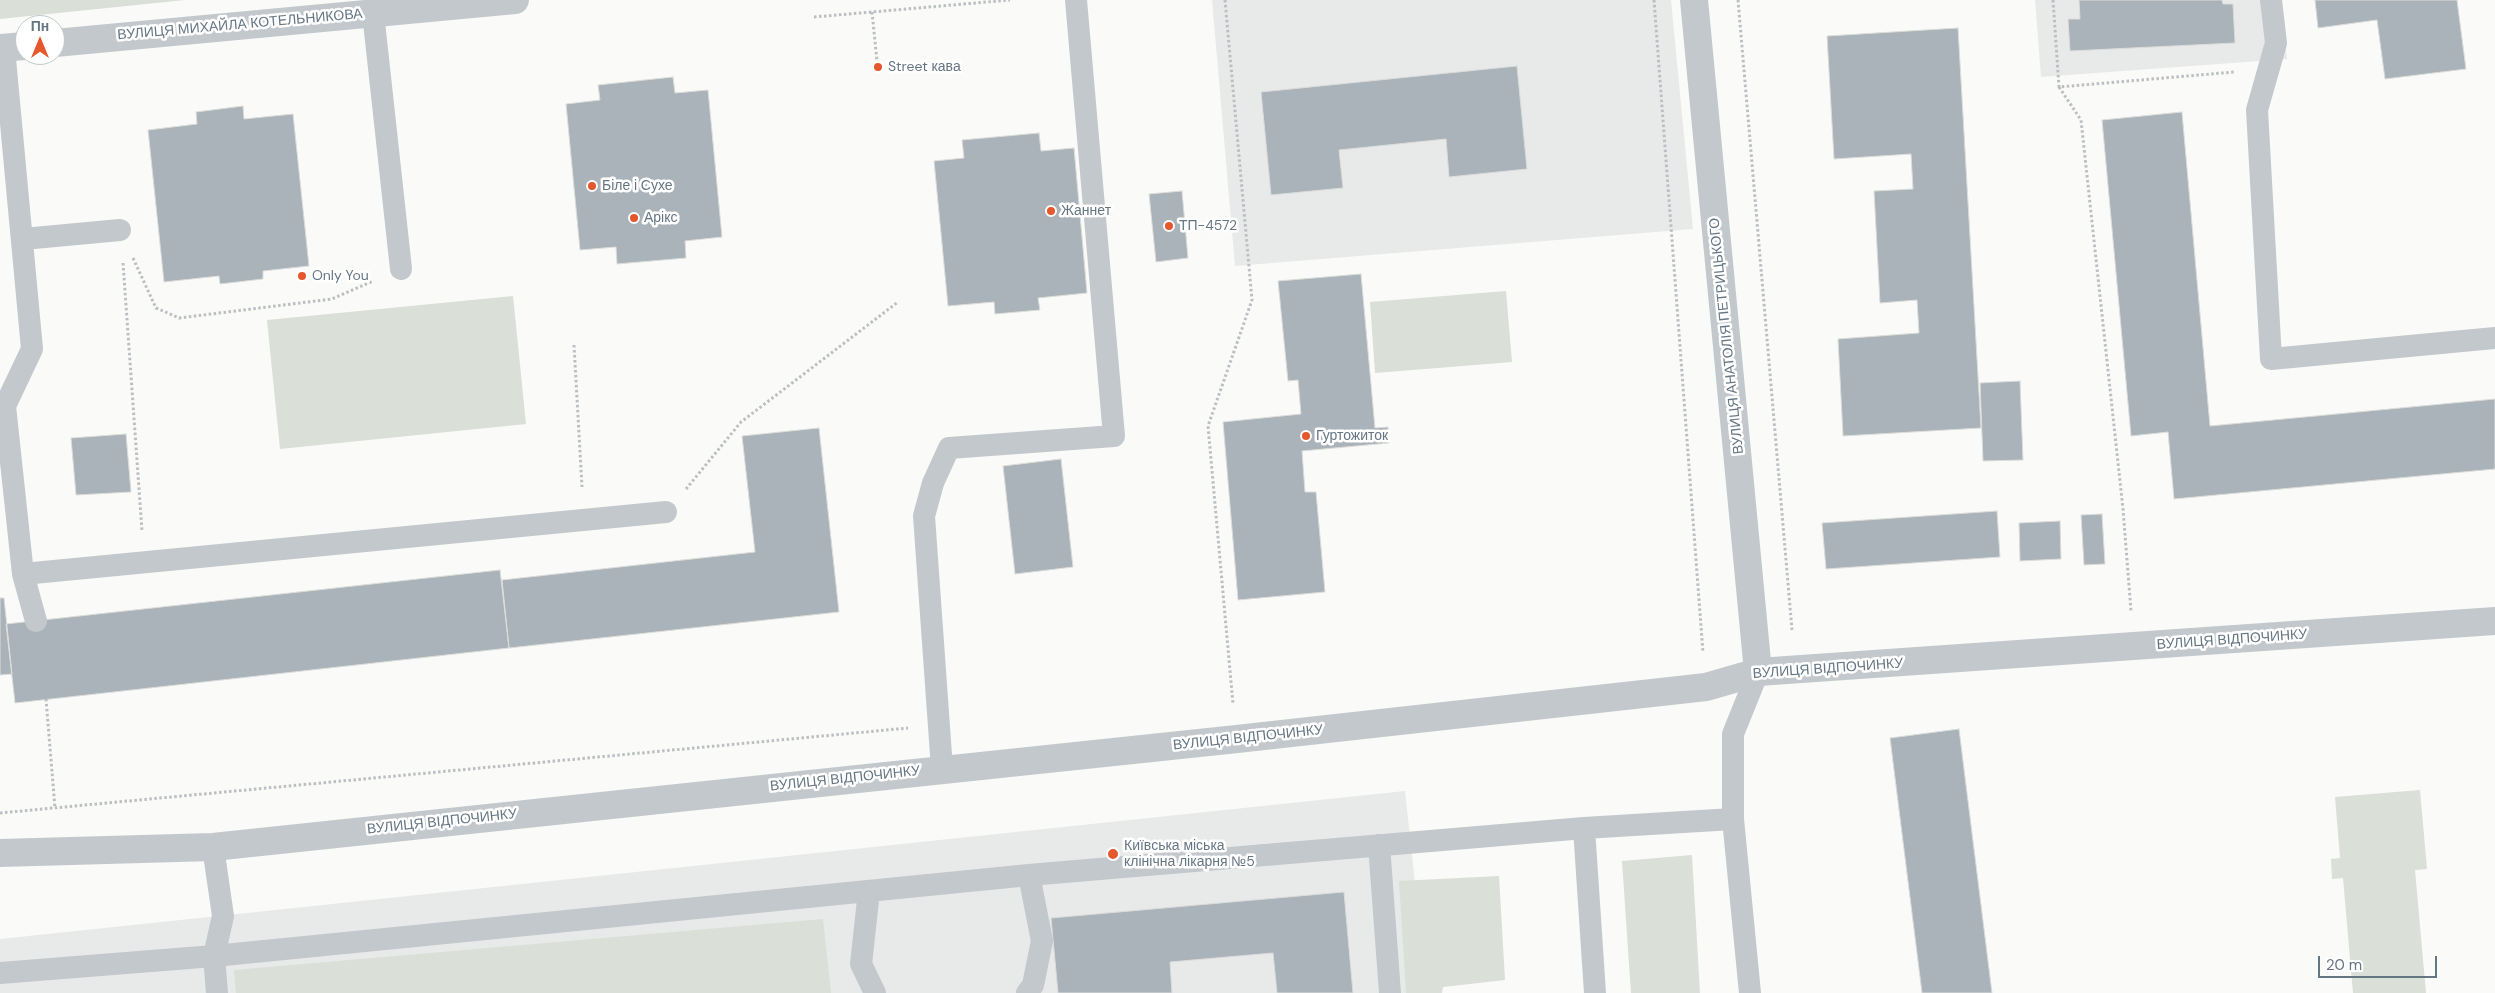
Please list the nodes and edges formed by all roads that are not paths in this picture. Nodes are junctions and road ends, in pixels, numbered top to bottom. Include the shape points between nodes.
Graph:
1 (515, 0) edge
2 (1076, 0) edge
3 (1694, 0) edge
4 (2271, 0) edge
5 (373, 13) junction
6 (65, 42) edge
7 (10, 47) edge
8 (120, 230) road end
9 (23, 238) junction
10 (401, 269) road end
11 (2495, 338) edge
12 (666, 512) road end
13 (23, 574) junction
14 (36, 621) dead end
15 (2495, 621) edge
16 (1758, 672) junction
17 (942, 769) junction
18 (1734, 820) junction
19 (1584, 828) junction
20 (1380, 845) junction
21 (213, 847) junction
22 (0, 853) edge
23 (1029, 875) junction
24 (869, 890) junction
25 (214, 956) junction
26 (0, 973) edge
27 (217, 993) edge
28 (875, 993) edge
29 (1027, 993) edge
30 (1390, 993) edge
31 (1595, 993) edge
32 (1750, 993) edge

1 - 5 street, ВУЛИЦЯ МИХАЙЛА КОТЕЛЬНИКОВА
2 - 17 lane via 1114,436 949,448 933,483 924,516
3 - 16 street, ВУЛИЦЯ АНАТОЛІЯ ПЕТРИЦЬКОГО
4 - 11 lane via 2276,43 2256,110 2271,359
5 - 6 street, ВУЛИЦЯ МИХАЙЛА КОТЕЛЬНИКОВА
5 - 10 lane
7 - 9 lane
8 - 9 lane
9 - 13 lane via 32,349 5,406
12 - 13 lane
13 - 14 lane
15 - 16 street, ВУЛИЦЯ ВІДПОЧИНКУ
16 - 17 street, ВУЛИЦЯ ВІДПОЧИНКУ via 1706,687
16 - 18 lane via 1734,734
17 - 21 street, ВУЛИЦЯ ВІДПОЧИНКУ
18 - 19 lane
18 - 32 lane
19 - 20 lane
19 - 31 lane
20 - 23 lane
20 - 30 lane
21 - 22 street, ВУЛИЦЯ ВІДПОЧИНКУ
21 - 25 lane via 223,916
23 - 24 lane
23 - 29 lane via 1042,941 1033,986
24 - 25 lane
24 - 28 lane via 861,964
25 - 26 lane
25 - 27 lane

